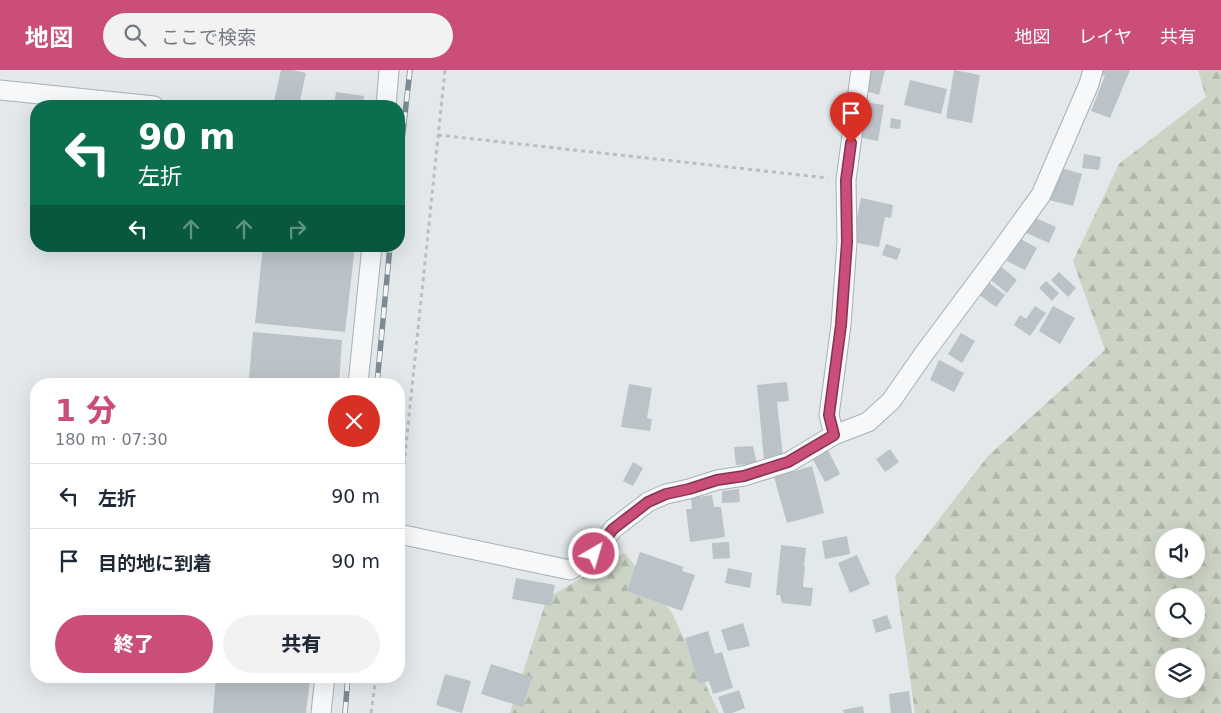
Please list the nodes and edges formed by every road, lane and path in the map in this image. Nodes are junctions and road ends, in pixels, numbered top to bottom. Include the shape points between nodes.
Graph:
1 (389, 70) edge
2 (445, 70) edge
3 (860, 70) edge
4 (1093, 70) edge
5 (0, 90) edge
6 (96, 100) edge
7 (386, 100) edge
8 (438, 135) junction
9 (846, 180) junction
10 (371, 252) edge
11 (359, 378) edge
12 (834, 435) junction
13 (405, 454) edge
14 (405, 535) edge
15 (324, 683) edge
16 (375, 683) edge
17 (321, 713) edge
18 (371, 713) edge

1 - 7 street
2 - 8 path
3 - 9 street
4 - 12 street via 1040,195 1030,210 891,401 868,422
5 - 6 street
8 - 9 path
8 - 13 path
9 - 12 street via 847,242 842,316 829,415
10 - 11 street
12 - 14 street via 788,462 666,494 648,502 613,529 594,554 570,570
15 - 17 street
16 - 18 path

